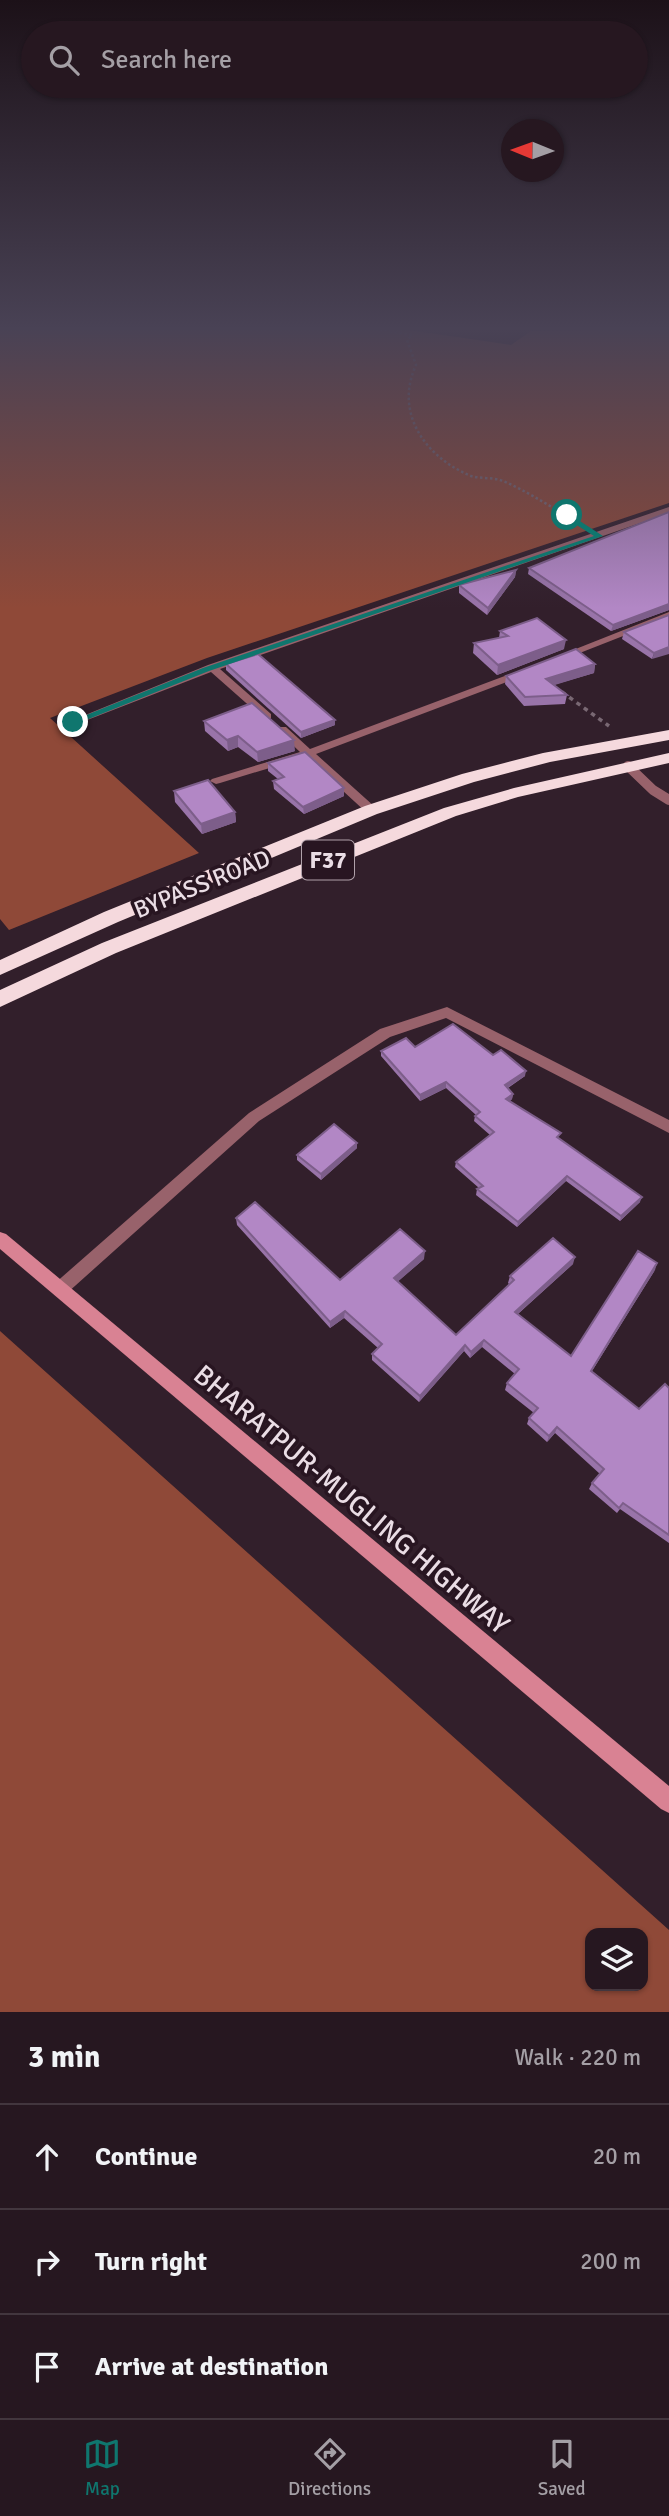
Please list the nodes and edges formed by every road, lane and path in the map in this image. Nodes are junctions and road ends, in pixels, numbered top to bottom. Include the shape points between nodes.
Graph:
1 (412, 420) edge
2 (669, 510) edge
3 (599, 536) junction
4 (669, 615) edge
5 (555, 659) edge
6 (212, 667) junction
7 (530, 669) joint
8 (73, 722) dead end
9 (669, 735) edge
10 (631, 741) junction
11 (308, 753) junction
12 (662, 759) edge
13 (628, 765) junction
14 (216, 781) dead end
15 (669, 800) edge
16 (371, 810) junction
17 (0, 968) edge
18 (0, 999) edge
19 (669, 1127) edge
20 (0, 1239) edge
21 (60, 1289) junction
22 (669, 1801) edge

1 - 3 path via 415,430 441,457 472,475 501,480
2 - 3 street
3 - 6 street
4 - 5 street
6 - 8 street
6 - 11 street
7 - 10 path
7 - 11 street
9 - 10 highway, BYPASS ROAD / F37
10 - 12 highway
10 - 16 highway, BYPASS ROAD / F37 via 468,778
11 - 14 street
11 - 16 street
12 - 13 highway, BYPASS ROAD / F37
13 - 15 lane
13 - 18 highway, BYPASS ROAD / F37 via 450,812 109,948
16 - 17 highway, BYPASS ROAD / F37
19 - 21 street via 447,1012 385,1033 254,1117
20 - 21 main road, BHARATPUR-MUGLING HIGHWAY
21 - 22 main road, BHARATPUR-MUGLING HIGHWAY

